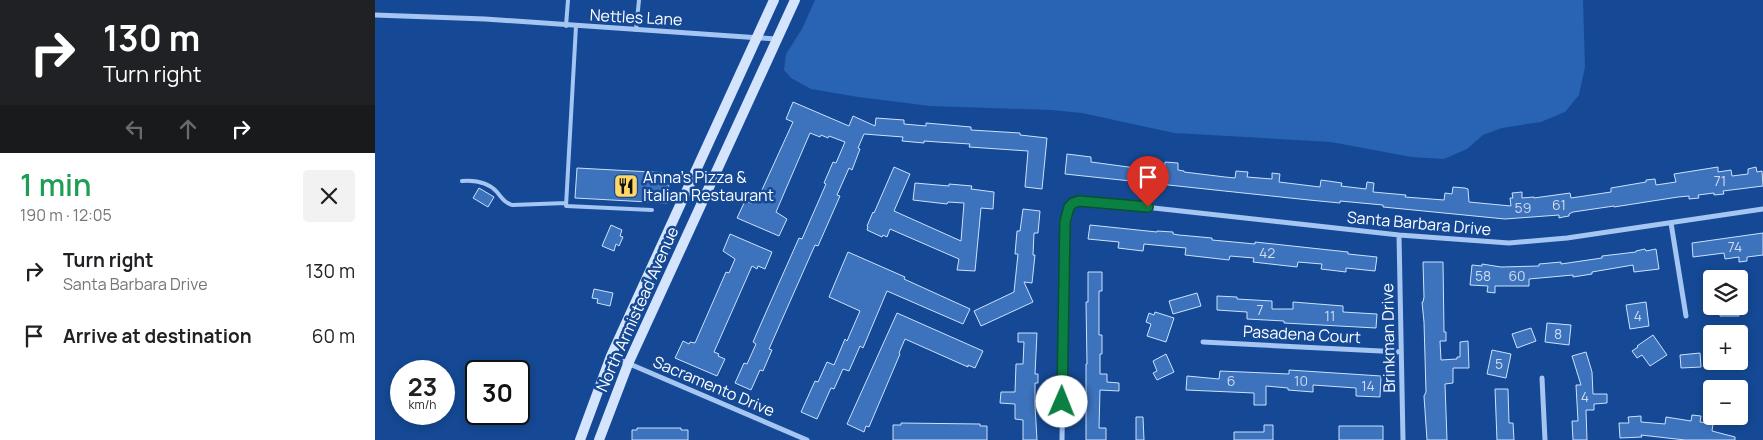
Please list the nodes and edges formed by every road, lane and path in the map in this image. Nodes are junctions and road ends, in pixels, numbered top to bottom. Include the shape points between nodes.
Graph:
1 (568, 0) edge
2 (639, 0) edge
3 (774, 0) edge
4 (795, 0) edge
5 (375, 15) edge
6 (567, 26) junction
7 (576, 26) junction
8 (636, 30) junction
9 (757, 37) junction
10 (776, 39) junction
11 (462, 181) dead end
12 (566, 203) junction
13 (1763, 209) edge
14 (652, 210) dead end
15 (1671, 223) junction
16 (1399, 235) junction
17 (1686, 316) dead end
18 (1203, 342) dead end
19 (1401, 352) junction
20 (611, 356) junction
21 (628, 364) junction
22 (1542, 378) dead end
23 (580, 440) edge
24 (599, 440) edge
25 (807, 440) edge
26 (1062, 440) edge
27 (1403, 440) edge
28 (1545, 440) edge

1 - 6 lane
2 - 8 lane
3 - 9 main road, North Armistead Avenue
4 - 10 main road, North Armistead Avenue
5 - 6 street, Nettles Lane
6 - 7 street, Nettles Lane
7 - 8 street, Nettles Lane
7 - 12 lane
8 - 9 street, Nettles Lane
9 - 10 street, Nettles Lane
9 - 20 main road, North Armistead Avenue
10 - 21 main road, North Armistead Avenue
11 - 12 lane via 487,184 512,205
12 - 14 lane via 565,206
13 - 15 street, Santa Barbara Drive
15 - 16 street, Santa Barbara Drive via 1519,242
15 - 17 street
16 - 19 street, Brinkman Drive
16 - 26 street, Santa Barbara Drive via 1090,201 1073,203 1067,211 1064,243
18 - 19 street, Pasadena Court
19 - 27 street, Brinkman Drive
20 - 21 street, Sacramento Drive
20 - 23 main road, North Armistead Avenue
21 - 24 main road, North Armistead Avenue
21 - 25 street, Sacramento Drive
22 - 28 street

